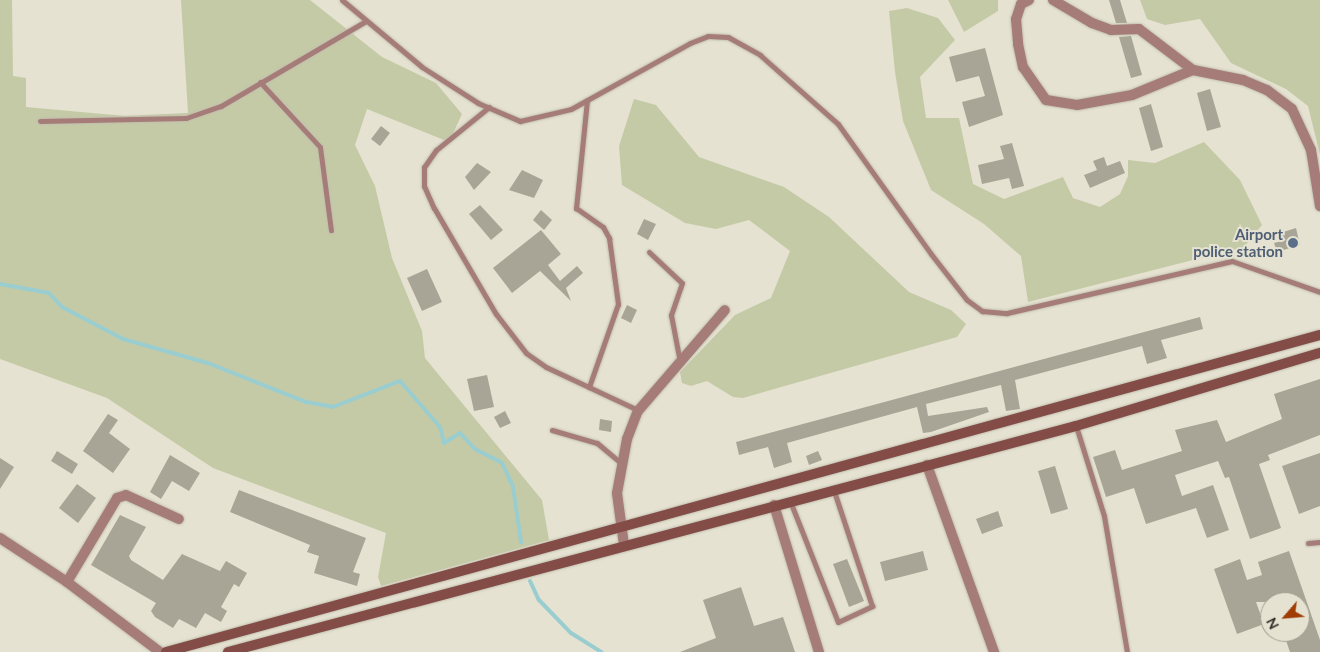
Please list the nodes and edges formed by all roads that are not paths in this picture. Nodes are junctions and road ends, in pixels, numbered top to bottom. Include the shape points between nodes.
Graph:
1 (342, 0) edge
2 (1029, 0) edge
3 (1053, 0) edge
4 (364, 22) junction
5 (1193, 70) junction
6 (260, 82) junction
7 (587, 100) junction
8 (489, 107) junction
9 (40, 122) dead end
10 (1320, 206) edge
11 (331, 230) dead end
12 (649, 252) dead end
13 (1320, 292) edge
14 (725, 310) dead end
15 (1320, 336) edge
16 (1320, 353) edge
17 (680, 362) junction
18 (589, 387) junction
19 (638, 410) junction
20 (1076, 426) junction
21 (552, 430) dead end
22 (621, 463) junction
23 (927, 465) junction
24 (834, 489) junction
25 (790, 501) junction
26 (774, 505) junction
27 (178, 519) dead end
28 (618, 526) junction
29 (0, 538) edge
30 (1320, 542) edge
31 (1308, 543) dead end
32 (624, 545) junction
33 (68, 582) junction
34 (160, 652) edge
35 (166, 652) edge
36 (228, 652) edge
37 (819, 652) edge
38 (994, 652) edge
39 (1127, 652) edge

1 - 4 lane
2 - 5 street via 1021,4 1016,19 1018,44 1023,67 1046,100 1077,105 1132,95
3 - 5 street via 1092,24 1110,30 1139,28
4 - 6 lane
4 - 8 lane via 422,67
5 - 10 street via 1236,78 1285,101 1311,150
6 - 9 lane via 221,106 186,118
6 - 11 lane via 320,147
7 - 8 lane via 572,109 520,121
7 - 13 lane via 690,43 708,36 728,37 760,55 838,124 931,254 967,300 982,311 1007,313 1232,261
7 - 18 lane via 576,208 603,227 609,238 618,304
8 - 18 lane via 436,150 424,167 424,186 515,340 546,367
12 - 17 lane via 682,283 671,315
14 - 17 street
15 - 28 street
16 - 20 street
17 - 19 street
18 - 19 lane
19 - 22 street
20 - 23 street
20 - 39 lane via 1104,516
21 - 22 lane via 597,443
22 - 28 street
23 - 24 street
23 - 38 street
24 - 25 street
24 - 25 lane via 872,606 838,622
25 - 26 street
26 - 32 street
26 - 37 street
27 - 33 street via 126,495 117,498
28 - 32 street
28 - 35 street
29 - 33 street
30 - 31 lane
32 - 36 street
33 - 34 street

